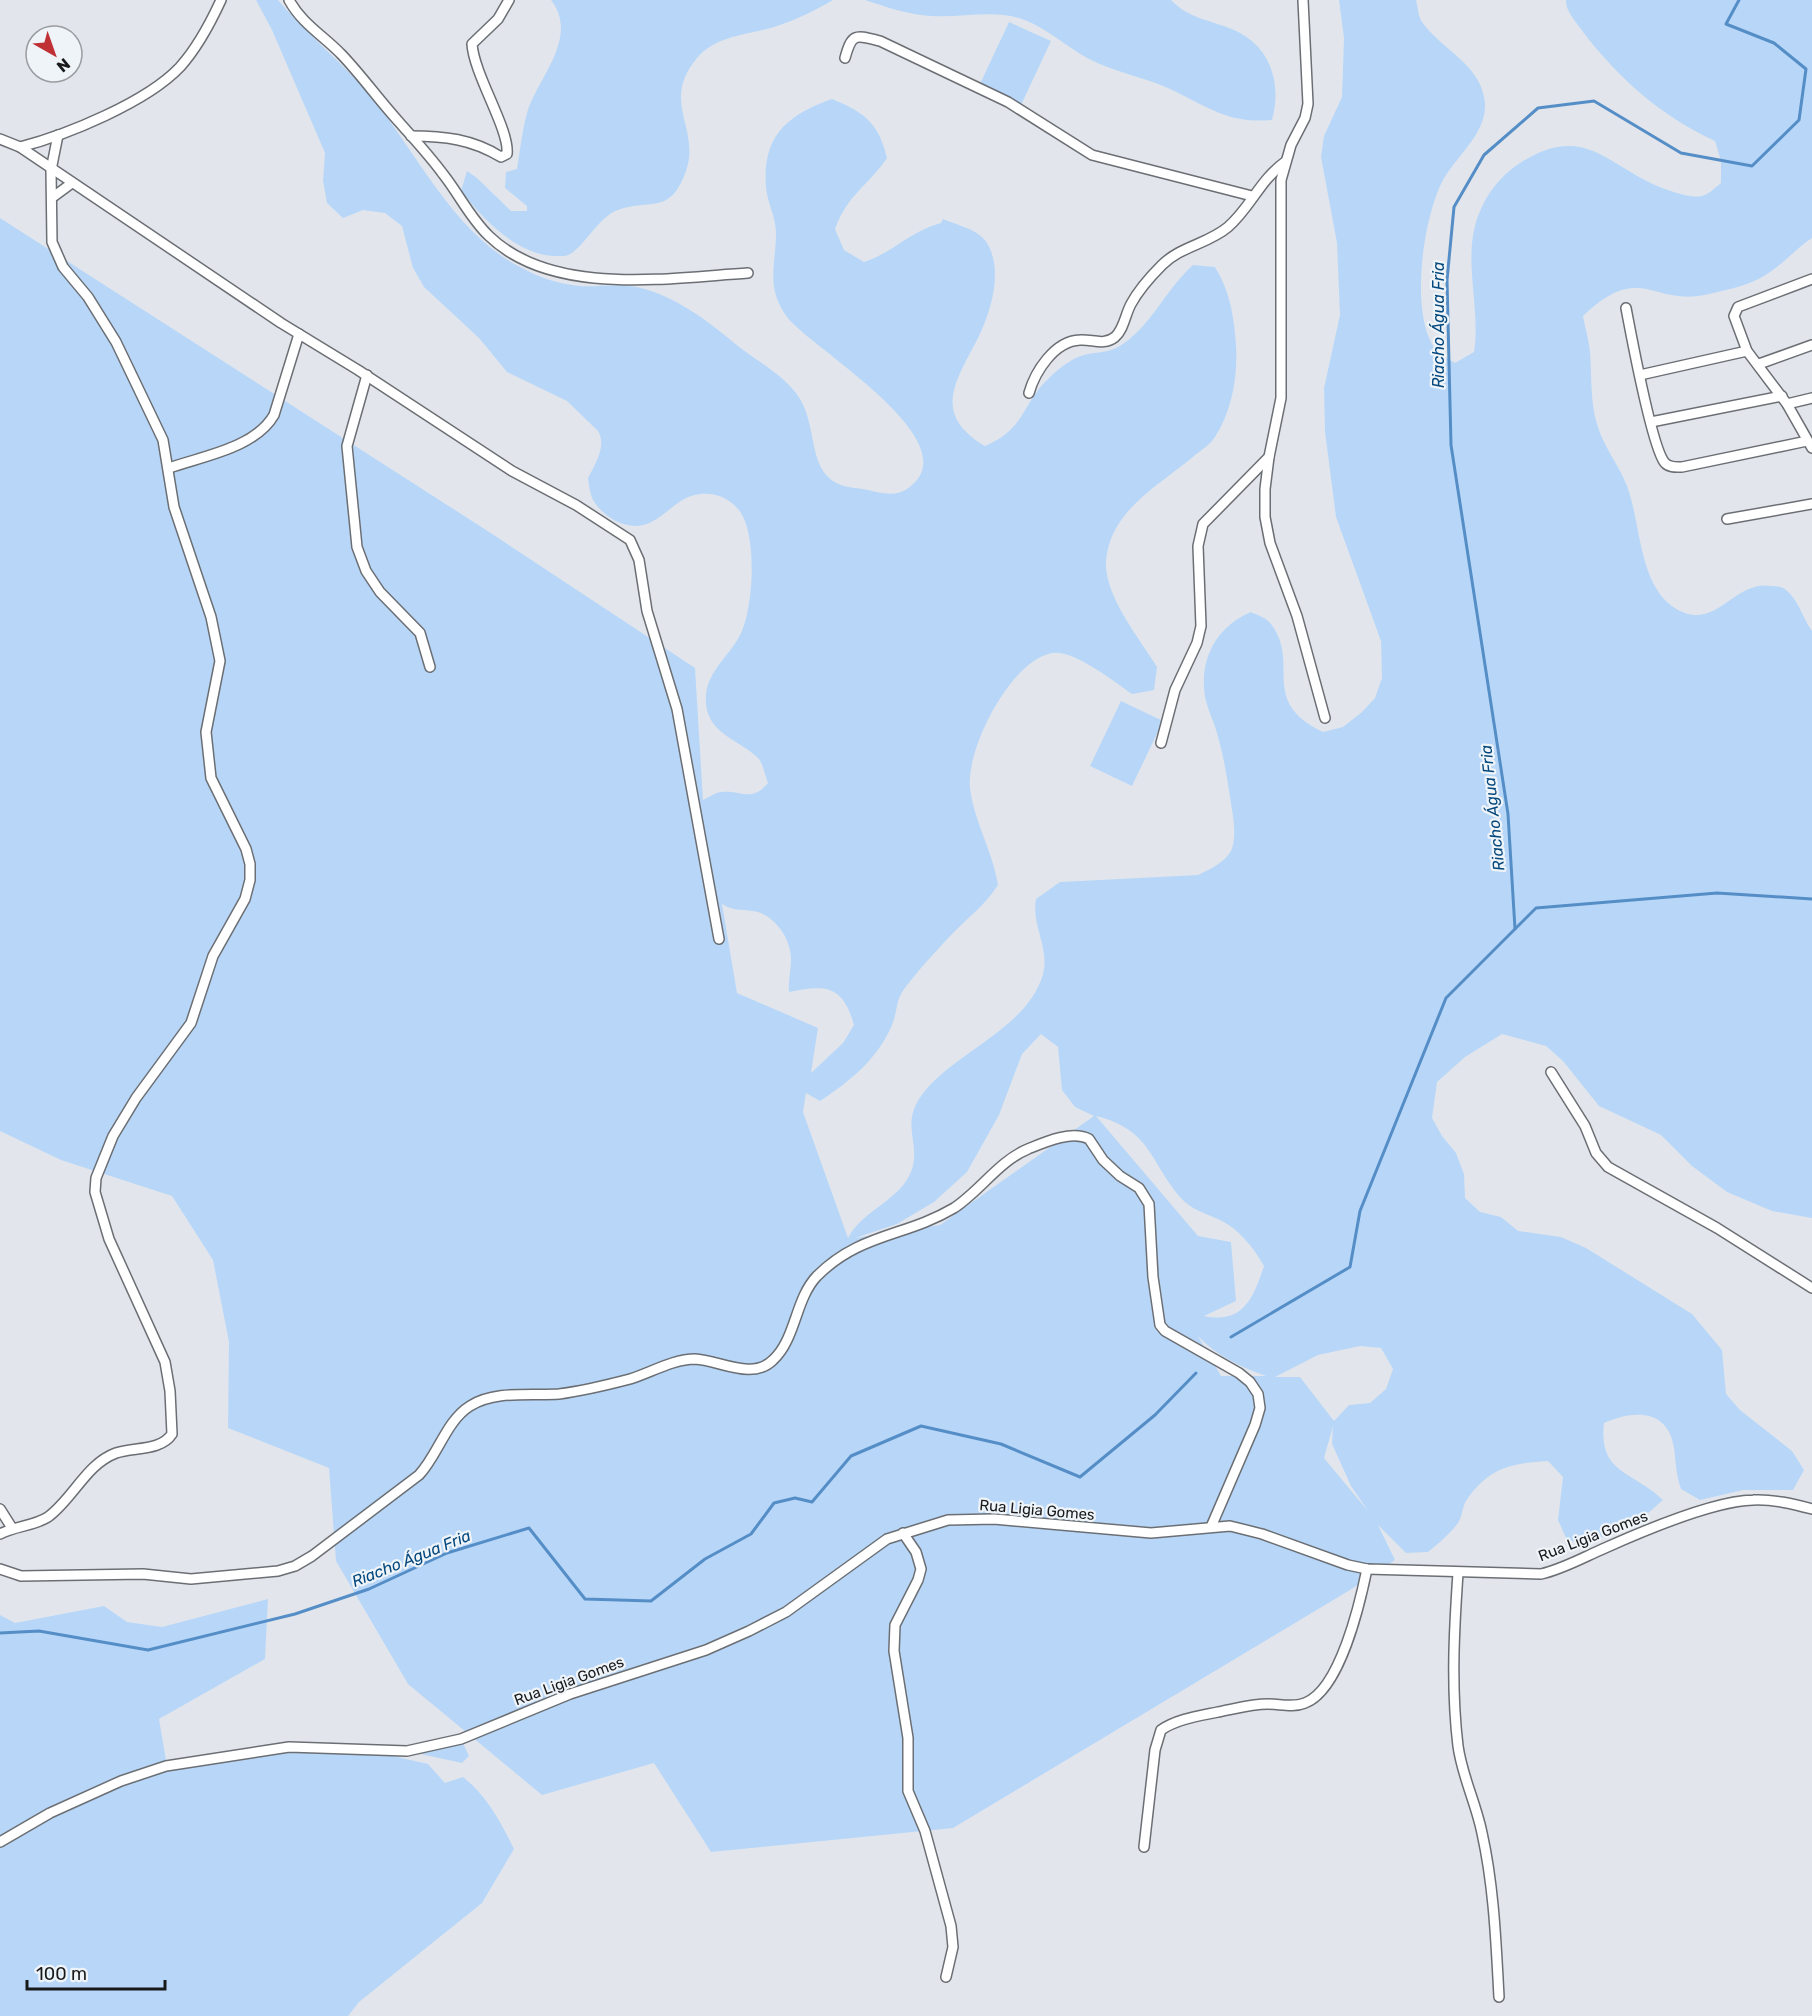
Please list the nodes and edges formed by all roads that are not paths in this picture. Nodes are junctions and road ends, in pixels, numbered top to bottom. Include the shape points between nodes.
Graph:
1 (221, 0) edge
2 (289, 0) edge
3 (509, 0) edge
4 (1303, 0) edge
5 (845, 58) dead end
6 (58, 135) junction
7 (411, 136) junction
8 (0, 139) edge
9 (20, 147) junction
10 (1285, 162) junction
11 (51, 170) junction
12 (72, 183) junction
13 (1252, 196) junction
14 (52, 197) junction
15 (748, 273) dead end
16 (1812, 279) edge
17 (1626, 308) dead end
18 (299, 334) junction
19 (1812, 345) edge
20 (1747, 351) junction
21 (1759, 364) junction
22 (367, 375) junction
23 (1640, 375) junction
24 (1029, 393) dead end
25 (1812, 399) edge
26 (1784, 400) junction
27 (1651, 422) junction
28 (1811, 446) edge
29 (1269, 457) junction
30 (169, 468) junction
31 (1812, 504) edge
32 (1727, 519) dead end
33 (430, 667) dead end
34 (1325, 718) dead end
35 (1161, 743) dead end
36 (719, 939) dead end
37 (1551, 1072) dead end
38 (1812, 1288) edge
39 (0, 1509) edge
40 (1812, 1509) edge
41 (1211, 1527) junction
42 (12, 1528) junction
43 (903, 1533) junction
44 (0, 1534) edge
45 (0, 1569) edge
46 (1367, 1569) junction
47 (1458, 1573) junction
48 (0, 1842) edge
49 (1144, 1848) dead end
50 (946, 1977) dead end
51 (1499, 1996) dead end

1 - 6 street via 200,42 179,68 122,106
2 - 7 street
3 - 7 street via 498,19 472,44 507,154 501,157 445,136
4 - 10 street via 1308,104
5 - 13 street via 855,37 880,41 1008,102 1092,156
6 - 9 street
6 - 11 street
7 - 15 street via 476,222 521,261 568,274 614,278
8 - 9 street
9 - 11 street
10 - 13 street via 1270,173
10 - 29 street via 1280,197 1281,398
11 - 12 street
11 - 14 street
12 - 14 street
12 - 18 street
13 - 24 street via 1237,219 1220,233 1176,253 1162,264 1131,304 1116,336 1108,341 1080,340 1065,346 1039,369
14 - 30 street via 52,242 57,255 116,342 163,440
16 - 20 street via 1735,311
17 - 23 street
18 - 22 street
18 - 30 street via 268,424 245,440
19 - 21 street
20 - 21 street
20 - 23 street
21 - 26 street
22 - 33 street via 347,446 357,547 366,571 381,592 420,633
22 - 36 street via 512,471 621,533 635,547 647,610 678,709
23 - 27 street
25 - 26 street
26 - 27 street
26 - 28 street
27 - 28 street via 1660,455 1671,467
29 - 34 street via 1265,489 1270,543 1297,616
29 - 35 street via 1203,524 1198,546 1201,626 1175,690
30 - 42 street via 174,507 211,617 220,661 206,732 211,778 246,849 250,880 245,899 213,956 191,1023 136,1098 113,1136 96,1178 95,1192 109,1239 165,1362 172,1434 166,1442 114,1454 97,1465 47,1517
31 - 32 street
37 - 38 street via 1585,1126 1596,1154 1608,1167 1717,1228
39 - 42 street
40 - 47 street, Rua Ligia Gomes via 1772,1500 1740,1502 1699,1512 1552,1572
41 - 43 street, Rua Ligia Gomes via 1151,1533 970,1519 948,1520
41 - 45 street via 1255,1425 1260,1408 1258,1394 1239,1372 1160,1325 1149,1204 1144,1194 1110,1168 1089,1139 1075,1136 1026,1150 954,1208 903,1231 859,1244 837,1258 815,1278 783,1347 766,1365 745,1369 694,1359 585,1390 500,1397 467,1407 420,1475 295,1566 256,1575 191,1579 143,1574 21,1576
41 - 46 street, Rua Ligia Gomes via 1230,1526 1262,1534
42 - 44 street
43 - 48 street, Rua Ligia Gomes via 865,1553 786,1612 749,1631 706,1650 570,1694 461,1739 406,1751 289,1747 166,1766 50,1812
43 - 50 street via 916,1552 921,1569 895,1625 894,1651 908,1738 908,1791 928,1840 951,1926 953,1947
46 - 47 street, Rua Ligia Gomes
46 - 49 street via 1356,1618 1328,1681 1316,1696 1297,1706 1260,1704 1191,1718 1161,1730 1155,1750
47 - 51 street via 1453,1664 1456,1728 1460,1760 1486,1850

